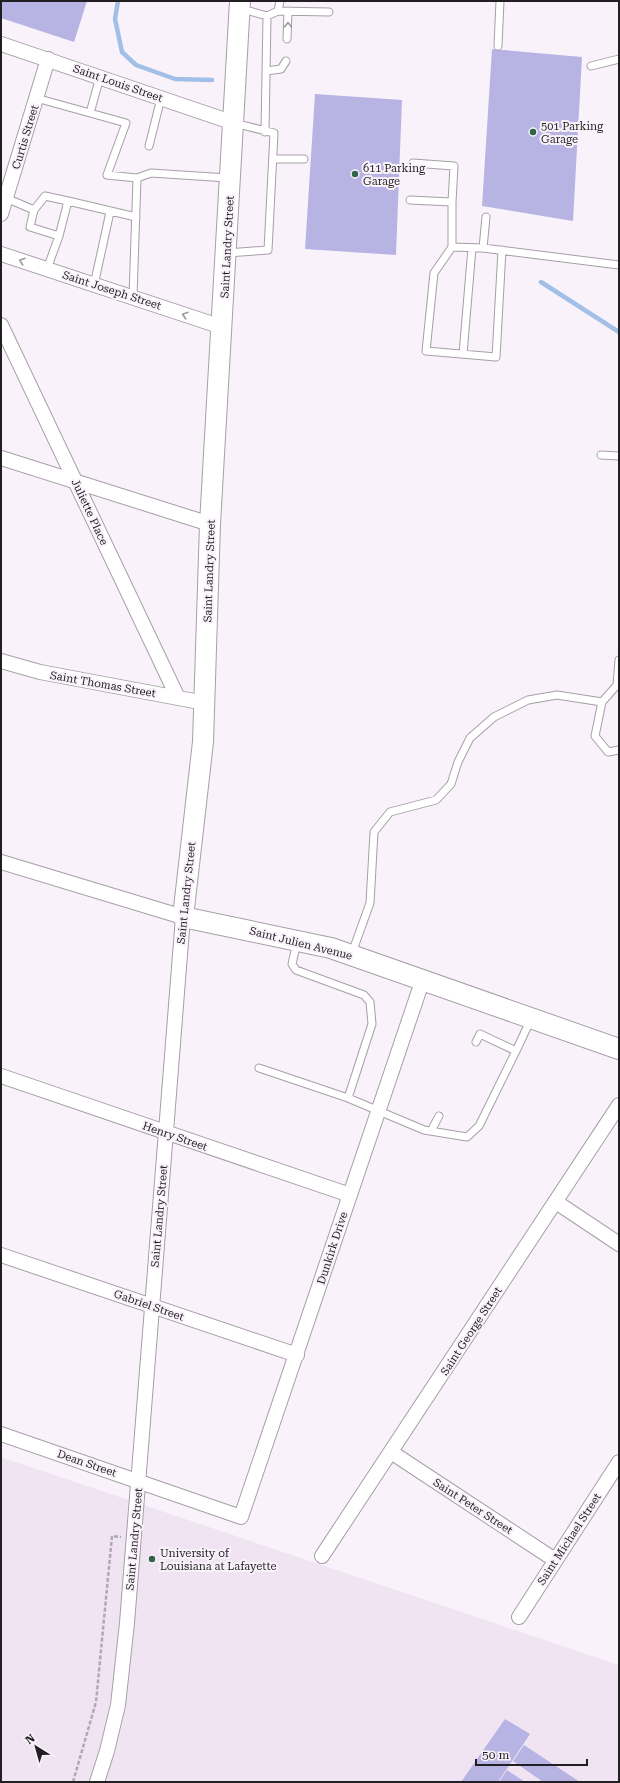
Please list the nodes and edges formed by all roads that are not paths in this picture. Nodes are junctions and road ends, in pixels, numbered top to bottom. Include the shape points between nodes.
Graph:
1 (280, 1) edge
2 (500, 1) edge
3 (240, 5) edge
4 (278, 10) junction
5 (288, 11) junction
6 (329, 12) dead end
7 (267, 16) junction
8 (287, 39) dead end
9 (1, 44) edge
10 (498, 46) dead end
11 (48, 59) junction
12 (619, 59) edge
13 (286, 61) dead end
14 (591, 66) dead end
15 (266, 70) junction
16 (100, 77) junction
17 (36, 98) junction
18 (161, 98) junction
19 (90, 113) junction
20 (234, 123) junction
21 (265, 132) junction
22 (149, 146) dead end
23 (273, 159) junction
24 (304, 159) dead end
25 (413, 162) dead end
26 (136, 178) junction
27 (231, 178) junction
28 (6, 198) junction
29 (410, 200) dead end
30 (68, 201) junction
31 (452, 202) junction
32 (34, 210) junction
33 (110, 212) junction
34 (1, 214) edge
35 (136, 217) junction
36 (486, 217) dead end
37 (59, 236) junction
38 (452, 248) junction
39 (472, 248) junction
40 (483, 248) junction
41 (502, 250) junction
42 (226, 253) junction
43 (1, 254) edge
44 (619, 265) edge
45 (47, 269) junction
46 (94, 285) junction
47 (133, 297) junction
48 (1, 325) edge
49 (222, 327) junction
50 (463, 354) junction
51 (601, 455) dead end
52 (619, 456) edge
53 (1, 458) edge
54 (76, 483) junction
55 (210, 524) junction
56 (619, 660) edge
57 (1, 661) edge
58 (178, 698) junction
59 (602, 702) junction
60 (205, 703) junction
61 (619, 750) edge
62 (1, 862) edge
63 (183, 917) junction
64 (298, 940) junction
65 (351, 955) junction
66 (423, 979) junction
67 (531, 1019) junction
68 (476, 1042) dead end
69 (619, 1049) edge
70 (516, 1051) junction
71 (259, 1068) dead end
72 (1, 1076) edge
73 (348, 1098) junction
74 (619, 1105) edge
75 (379, 1110) junction
76 (439, 1116) dead end
77 (431, 1131) junction
78 (166, 1133) junction
79 (350, 1195) junction
80 (556, 1202) junction
81 (619, 1244) edge
82 (1, 1255) edge
83 (152, 1306) junction
84 (297, 1355) junction
85 (1, 1434) edge
86 (391, 1452) junction
87 (619, 1462) edge
88 (138, 1481) junction
89 (241, 1517) joint
90 (322, 1556) dead end
91 (555, 1560) junction
92 (519, 1617) dead end
93 (97, 1782) edge

1 - 4 lane
2 - 10 lane
3 - 7 lane
3 - 20 street, Saint Landry Street
4 - 5 lane
4 - 7 lane
5 - 6 lane
8 -> 5 lane
7 - 15 lane
9 - 11 street, Saint Louis Street
11 - 16 street, Saint Louis Street
11 - 17 street, Curtis Street
12 - 14 lane
13 - 15 lane via 281,69
15 - 21 lane
16 - 18 street, Saint Louis Street
16 - 19 lane
17 - 19 lane
17 - 28 street, Curtis Street
18 - 20 street, Saint Louis Street
18 - 22 lane
19 - 26 lane via 126,123 108,175
20 - 21 lane
20 - 27 street, Saint Landry Street
21 - 23 lane via 274,133
23 - 24 lane
23 - 42 lane via 268,250
25 - 31 lane via 454,166
26 - 27 lane via 151,173
26 - 35 lane
27 - 42 street, Saint Landry Street
28 - 32 lane
28 - 34 street, Curtis Street
29 - 31 lane
30 - 32 lane via 44,196
30 - 33 lane
30 - 37 lane
31 - 38 lane
32 - 37 lane via 30,227
33 - 35 lane
33 - 46 lane
35 - 47 lane
36 - 40 lane
37 - 45 lane
38 - 39 lane
38 - 50 lane via 434,273 426,351
39 - 40 lane
39 - 50 lane
40 - 41 lane
41 - 44 lane
41 - 50 lane via 496,357
42 - 49 street, Saint Landry Street
45 -> 43 street, Saint Joseph Street
45 - 46 street, Saint Joseph Street
46 - 47 street, Saint Joseph Street
49 -> 47 street, Saint Joseph Street
48 - 54 street, Juliette Place
49 - 55 street, Saint Landry Street
51 - 52 lane
53 - 54 street
54 - 55 street
54 - 58 street, Juliette Place
55 - 60 street, Saint Landry Street
56 - 59 lane via 617,685
57 - 58 street, Saint Thomas Street via 40,672
58 - 60 street, Saint Thomas Street
59 - 61 lane via 595,736 608,752
59 - 65 lane via 556,695 528,700 494,717 470,738 451,784 436,800 390,812 374,832 370,903
60 - 63 street, Saint Landry Street via 198,792
62 - 63 street, Saint Julien Avenue
63 - 64 street, Saint Julien Avenue
63 - 78 street, Saint Landry Street
64 - 65 street, Saint Julien Avenue
64 - 73 lane via 292,964 296,970 364,995 370,1002 372,1024
65 - 66 street, Saint Julien Avenue
66 - 67 street, Saint Julien Avenue
66 - 75 street, Dunkirk Drive
67 - 69 street, Saint Julien Avenue
67 - 70 lane
68 - 70 lane via 480,1034
70 - 77 lane via 479,1126 467,1137
71 - 73 lane
72 - 78 street, Henry Street
73 - 75 lane
74 - 80 street, Saint George Street
75 - 77 lane
75 - 79 street, Dunkirk Drive
76 - 77 lane
78 - 79 street, Henry Street
78 - 83 street, Saint Landry Street
79 - 84 street, Dunkirk Drive
80 - 81 street
80 - 86 street, Saint George Street
82 - 83 street, Gabriel Street
83 - 84 street, Gabriel Street
83 - 88 street, Saint Landry Street
84 - 89 street, Dunkirk Drive
85 - 88 street, Dean Street
86 - 90 street, Saint George Street
86 - 91 street, Saint Peter Street
87 - 91 street, Saint Michael Street
88 - 89 street, Dean Street
88 - 93 street, Saint Landry Street via 118,1706
91 - 92 street, Saint Michael Street

